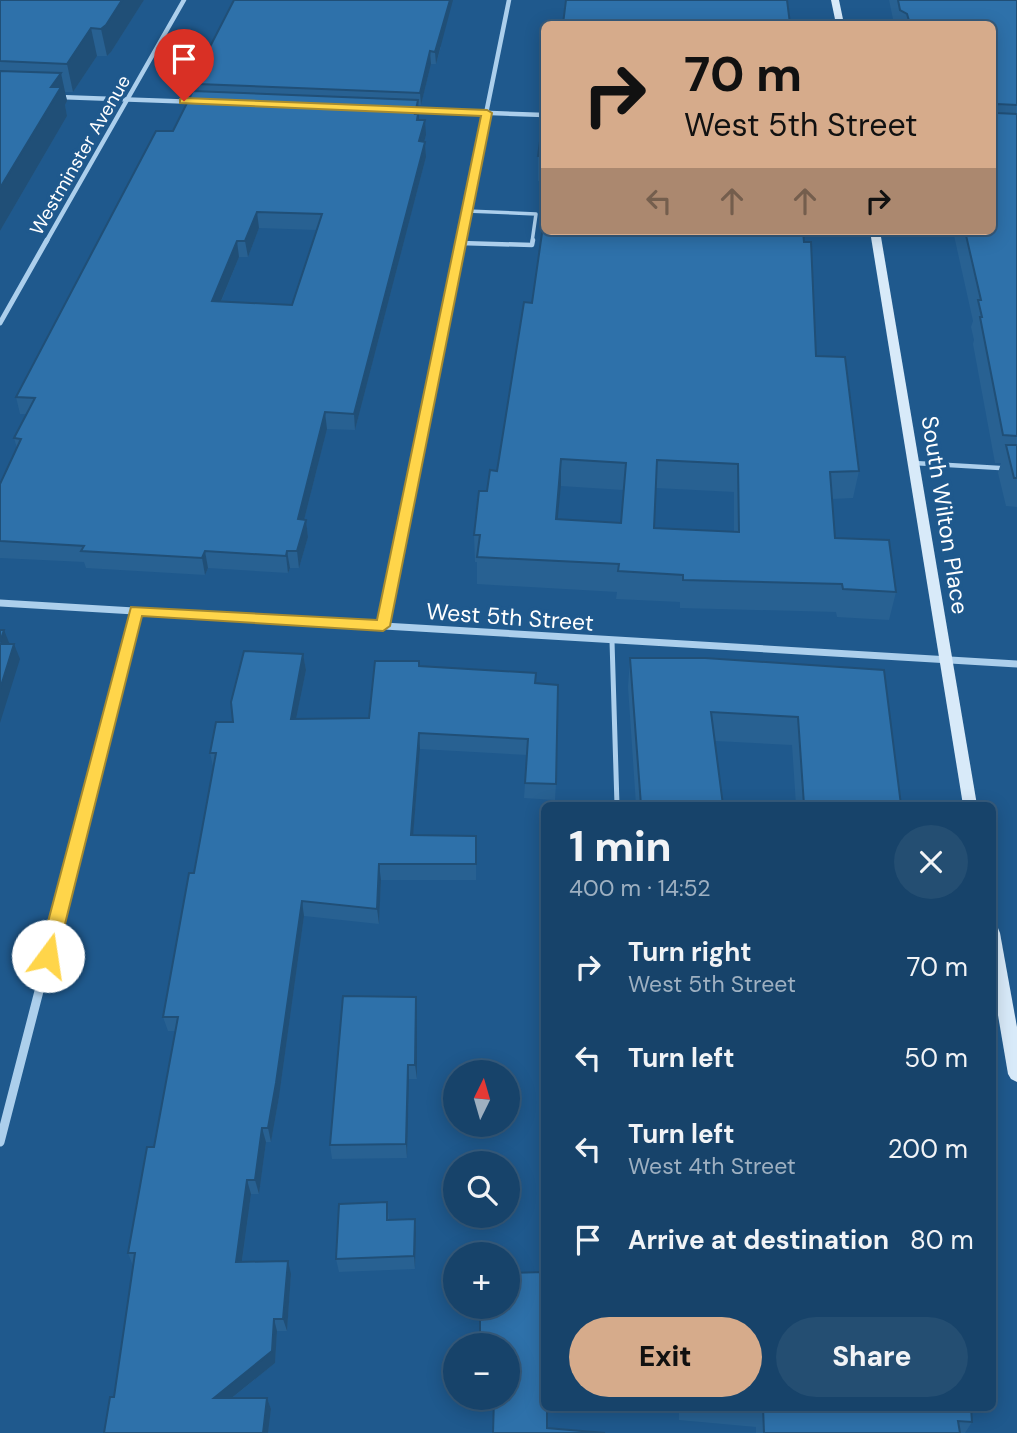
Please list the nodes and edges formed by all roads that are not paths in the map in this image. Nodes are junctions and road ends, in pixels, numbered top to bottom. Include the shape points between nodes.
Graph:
1 (184, 0) edge
2 (509, 0) edge
3 (835, 0) edge
4 (839, 21) edge
5 (50, 96) edge
6 (128, 100) junction
7 (198, 102) edge
8 (407, 110) edge
9 (487, 113) junction
10 (541, 115) edge
11 (467, 211) junction
12 (876, 235) edge
13 (460, 243) junction
14 (0, 323) edge
15 (914, 463) junction
16 (1017, 469) edge
17 (0, 603) edge
18 (136, 611) junction
19 (383, 626) junction
20 (612, 641) junction
21 (944, 660) junction
22 (1017, 664) edge
23 (617, 802) edge
24 (969, 802) edge
25 (996, 956) edge
26 (1017, 1074) edge
27 (0, 1142) edge

1 - 6 street, Westminster Avenue
2 - 9 street
3 - 4 main road
5 - 6 street
6 - 7 street
6 - 14 street, Westminster Avenue
8 - 9 street
9 - 10 street
9 - 11 street
11 - 13 street
11 - 13 lane via 536,214 532,246
12 - 15 main road, South Wilton Place
13 - 19 street
15 - 16 lane
15 - 21 main road, South Wilton Place
17 - 18 street, West 5th Street
18 - 19 street, West 5th Street
18 - 27 street
19 - 20 street, West 5th Street
20 - 21 street, West 5th Street
20 - 23 lane
21 - 22 street, West 5th Street
21 - 24 main road, South Wilton Place
25 - 26 main road

